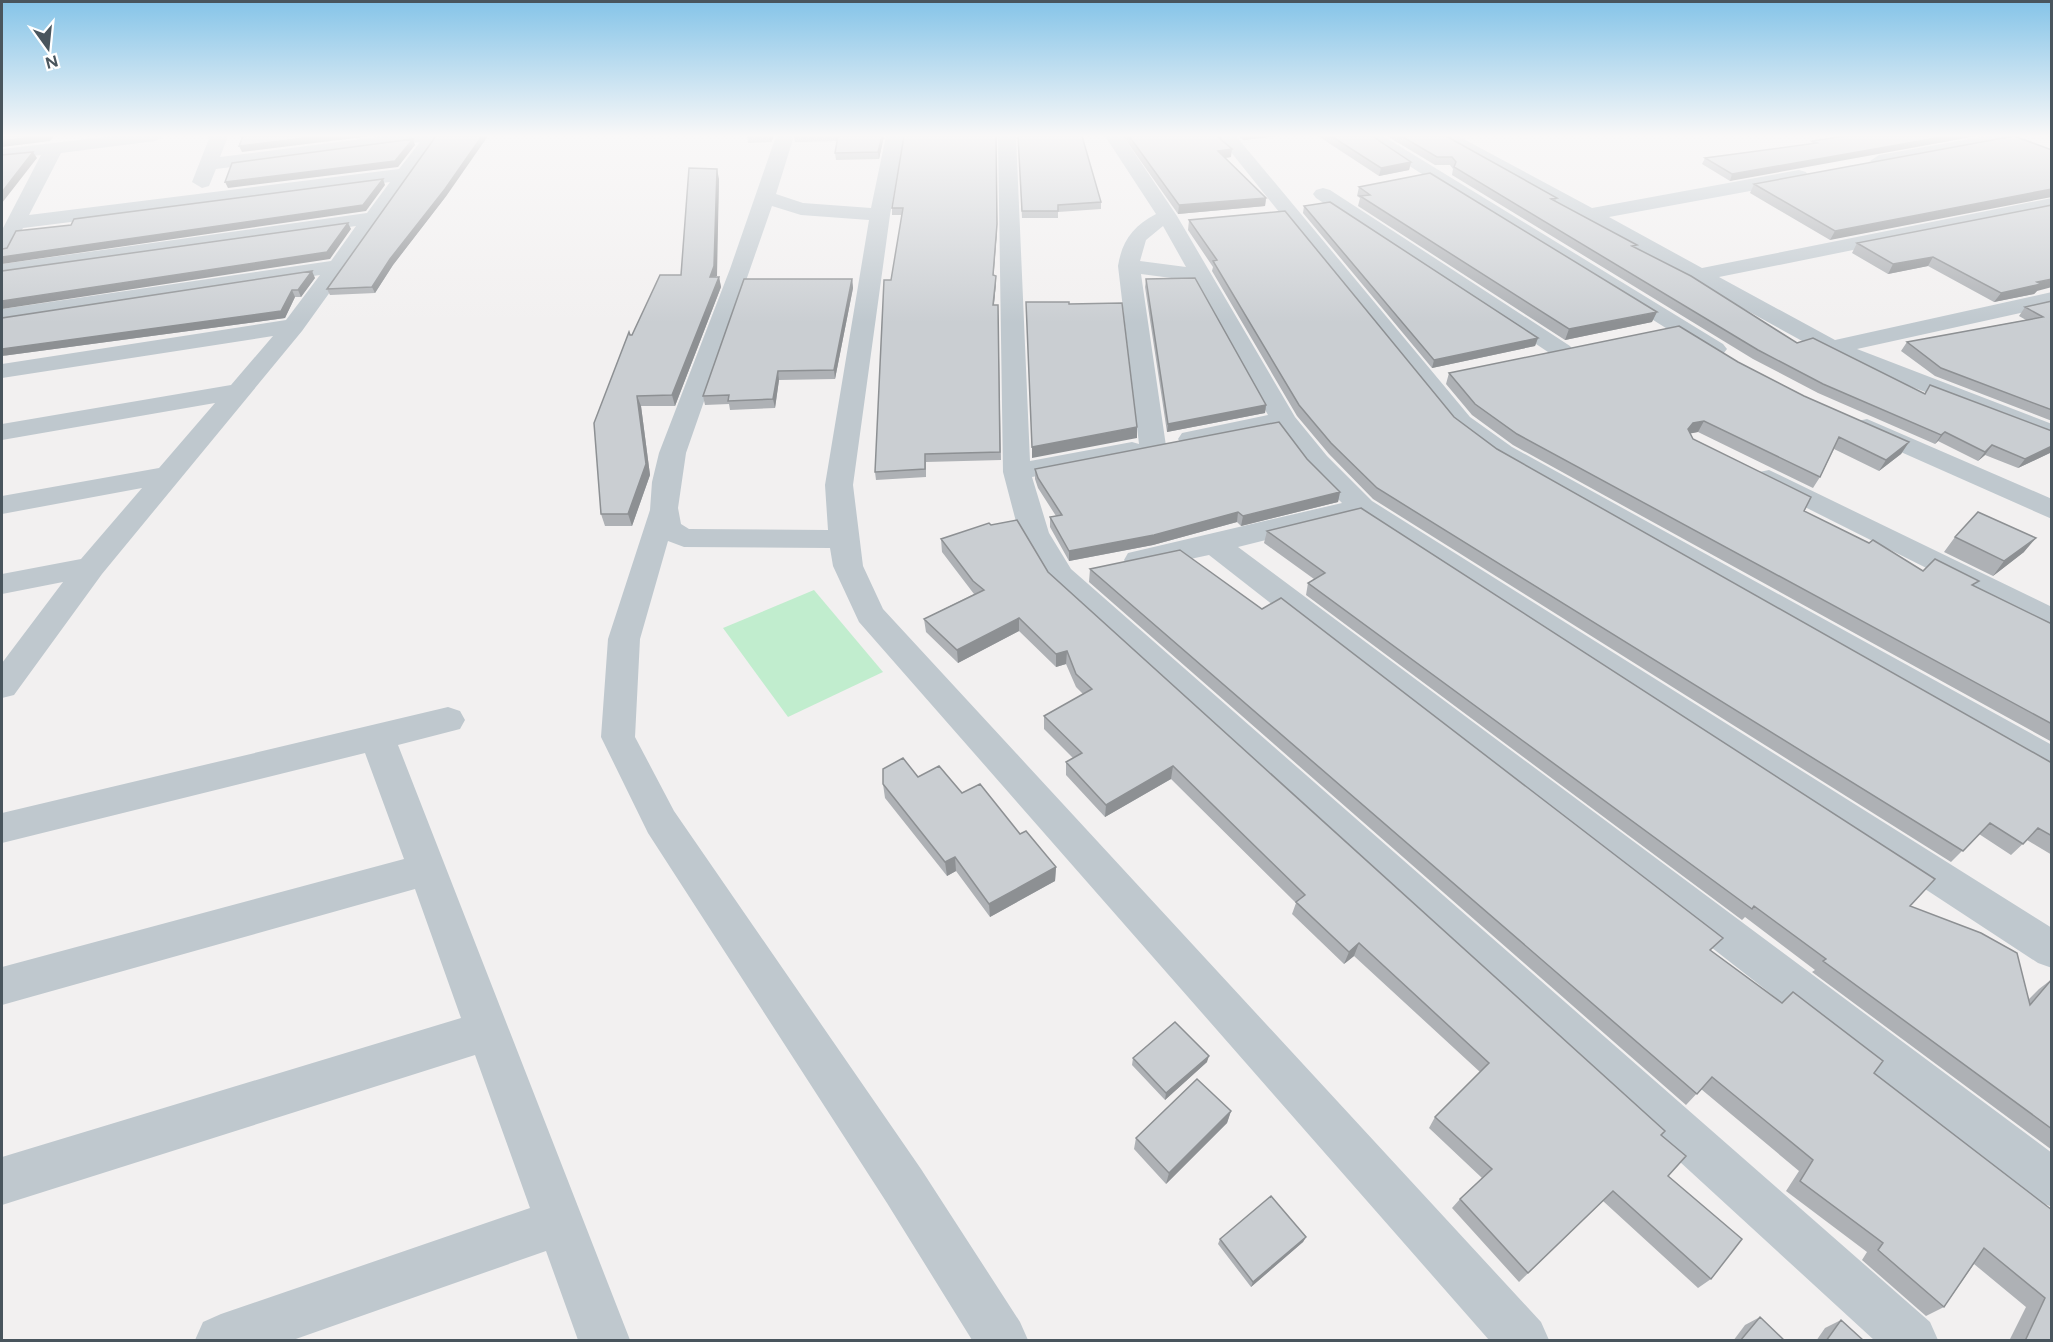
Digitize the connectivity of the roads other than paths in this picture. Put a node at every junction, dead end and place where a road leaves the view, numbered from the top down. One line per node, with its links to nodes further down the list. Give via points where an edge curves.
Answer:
1 (28, 199): 22 (street)
2 (206, 199): 15 (street)
3 (387, 199): 20 (street)
4 (765, 199): 50 (street, via 685,414 663,493)
5 (771, 199): 18 (street, via 801,209)
6 (883, 199): 18 (street)
7 (1009, 199): 45 (street)
8 (1161, 199): 21 (street)
9 (1271, 199): 17 (street)
10 (1310, 199): 17 (street)
11 (1330, 199): 35 (street, via 1573,349)
12 (1475, 199): 32 (street)
13 (1559, 199): 19 (street)
14 (1675, 199): 19 (street)
15 (195, 200): 22 (street)
16 (2052, 204): 27 (street)
17 (1279, 210): 60 (street, via 1436,377 1461,422 1503,453)
18 (880, 215): 51 (street, via 839,485)
19 (1588, 215): 27 (street)
20 (373, 218): 24 (street); 26 (street)
21 (1177, 220): 25 (street, via 1144,228 1131,247); 28 (street)
22 (15, 223): 23 (street)
23 (2, 249)
24 (338, 266): 30 (street); 31 (street)
25 (1129, 266): 28 (street); 43 (street)
26 (2, 270)
27 (1698, 275): 34 (street)
28 (1201, 276): 40 (street)
29 (2052, 299): 34 (street)
30 (2, 316)
31 (294, 326): 37 (street); 38 (street)
32 (1677, 326): 33 (street); 36 (street)
33 (1645, 333)
34 (1832, 348): 42 (street)
35 (1528, 358)
36 (1734, 360)
37 (2, 371)
38 (241, 391): 41 (street); 46 (street)
39 (1851, 419): 49 (street)
40 (1284, 420): 43 (street); 48 (street, via 1317,462)
41 (2, 432)
42 (2052, 433)
43 (1153, 446): 45 (street)
44 (1747, 467): 56 (street)
45 (1017, 471): 54 (street, via 1034,532)
46 (168, 475): 47 (street); 53 (street)
47 (2, 505)
48 (1362, 507): 52 (street); 63 (street)
49 (2052, 510)
50 (661, 515): 51 (street, via 667,529 684,538); 71 (street, via 624,639 618,737 661,822)
51 (843, 539): 72 (street, via 848,566 870,614)
52 (1214, 544): 54 (street); 67 (street)
53 (91, 567): 55 (street); 57 (street)
54 (1089, 570): 73 (street, via 1137,647)
55 (2, 584)
56 (2052, 620)
57 (2, 686)
58 (447, 720): 59 (street)
59 (377, 737): 61 (street); 62 (street)
60 (2052, 762)
61 (2, 828)
62 (427, 869): 64 (street); 65 (street)
63 (2052, 950)
64 (2, 986)
65 (487, 1031): 66 (street); 68 (street)
66 (2, 1181)
67 (2052, 1183)
68 (560, 1222): 69 (street); 70 (street)
69 (221, 1341)
70 (604, 1341)
71 (1002, 1341)
72 (1523, 1341)
73 (1912, 1341)

